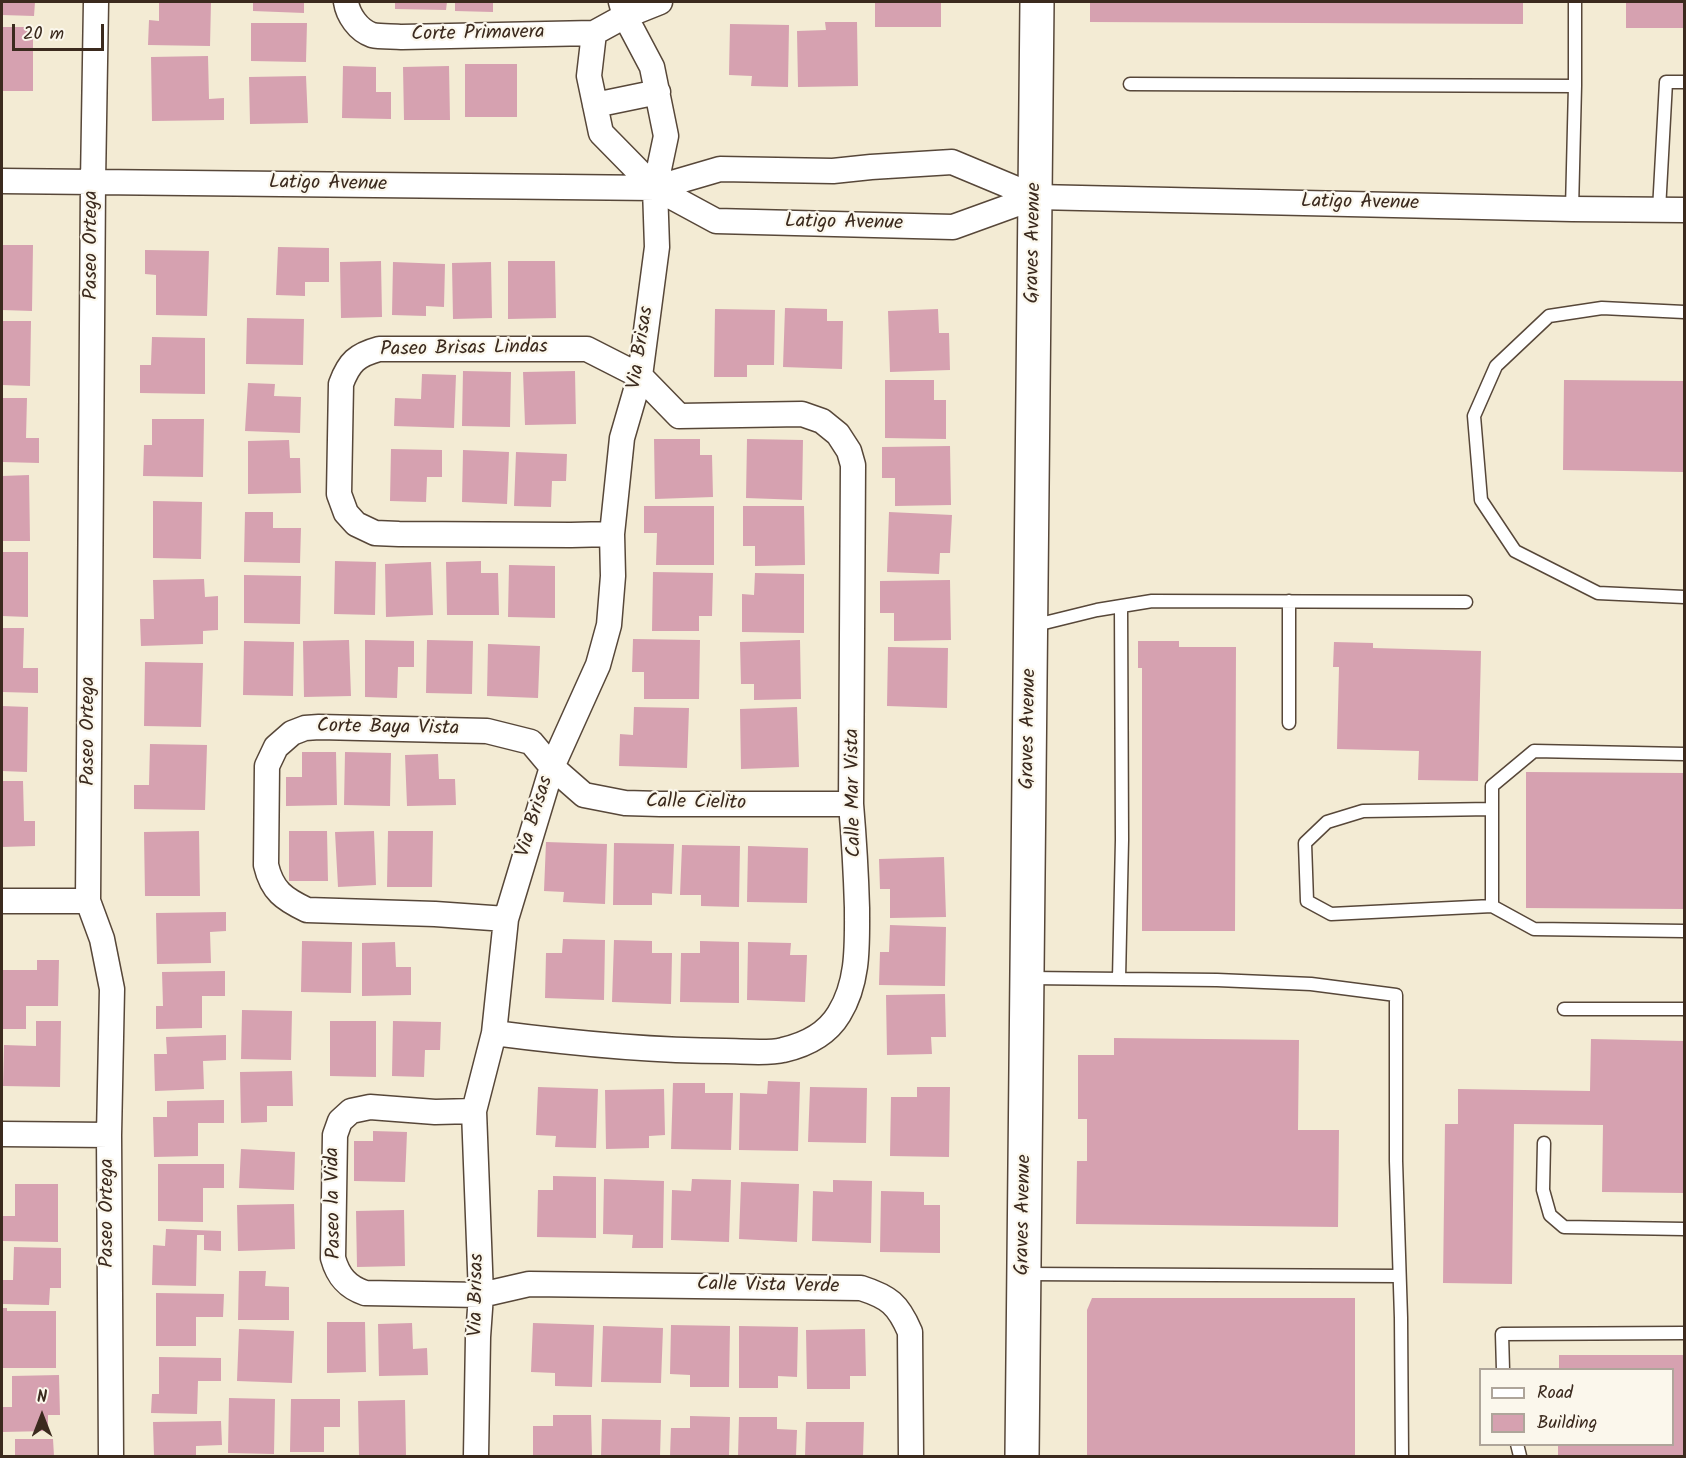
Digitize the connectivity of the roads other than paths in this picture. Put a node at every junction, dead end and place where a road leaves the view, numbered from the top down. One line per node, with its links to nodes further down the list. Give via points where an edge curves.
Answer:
1 (96, 2): 14 (street, Paseo Ortega)
2 (346, 2): 7 (street, Corte Primavera, via 360,28 373,35)
3 (660, 2): 6 (street, Corte Primavera)
4 (1037, 2): 16 (street, Graves Avenue)
5 (1575, 2): 10 (lane)
6 (623, 9): 7 (street, Corte Primavera); 11 (street, Via Brisas, via 652,67)
7 (594, 33): 12 (street, via 589,76)
8 (1684, 82): 18 (lane, via 1666,82)
9 (1130, 84): 10 (lane)
10 (1575, 86): 17 (lane)
11 (658, 92): 12 (street); 15 (street, Via Brisas, via 666,136)
12 (595, 105): 15 (street, via 601,133)
13 (2, 181): 14 (street, Latigo Avenue)
14 (93, 182): 15 (street, Latigo Avenue); 34 (street, Paseo Ortega)
15 (655, 188): 16 (street, Latigo Avenue, via 720,170 833,171 952,162); 16 (street, Latigo Avenue, via 716,221 953,227); 21 (street, Via Brisas, via 657,247)
16 (1036, 197): 17 (street, Latigo Avenue); 27 (street, Graves Avenue)
17 (1572, 209): 18 (street, Latigo Avenue)
18 (1659, 210): 19 (street, Latigo Avenue)
19 (1684, 210)
20 (1684, 312): 23 (lane, via 1602,308 1549,316 1496,366 1474,416 1481,500 1515,551 1598,593)
21 (640, 376): 22 (street, Via Brisas, via 622,438); 22 (street, Paseo Brisas Lindas, via 587,349 379,349 354,360 341,384 339,494 346,513 356,524 375,533 399,534); 31 (street, Calle Mar Vista, via 680,416 802,414 830,427 849,452 853,465)
22 (612, 534): 30 (street, Via Brisas, via 609,625 598,665)
23 (1684, 597)
24 (1289, 601): 25 (lane); 26 (lane, via 1152,601); 28 (lane)
25 (1466, 602)
26 (1121, 606): 27 (lane); 39 (lane)
27 (1031, 626): 38 (street, Graves Avenue)
28 (1289, 723)
29 (1684, 754): 32 (lane, via 1534,751 1492,786)
30 (552, 766): 31 (street, Calle Cielito, via 584,795 625,803); 36 (street, Via Brisas); 36 (street, Corte Baya Vista, via 531,742 487,731 318,727 291,733 276,747 267,766 266,865 278,892 288,901 307,910)
31 (851, 804): 42 (street, Calle Mar Vista, via 857,958 839,1015 825,1031 781,1051 625,1048)
32 (1492, 809): 35 (lane); 35 (lane, via 1363,811 1327,822 1305,843 1307,901 1331,914)
33 (2, 901): 34 (street)
34 (88, 901): 45 (street, Paseo Ortega, via 102,939 112,989)
35 (1492, 906): 37 (lane, via 1534,929)
36 (506, 919): 42 (street, Via Brisas)
37 (1684, 931)
38 (1027, 978): 39 (lane); 48 (street, Graves Avenue)
39 (1119, 979): 49 (lane, via 1311,984 1396,995)
40 (1684, 1009): 41 (lane)
41 (1564, 1010)
42 (494, 1033): 43 (street, Via Brisas)
43 (474, 1111): 50 (street, Via Brisas); 50 (street, Paseo la Vida, via 370,1107 351,1111 340,1121 334,1135 333,1258 345,1282 365,1293)
44 (2, 1134): 45 (street)
45 (109, 1136): 53 (street, Paseo Ortega)
46 (1544, 1143): 47 (lane, via 1543,1190 1550,1215 1564,1227)
47 (1684, 1229)
48 (1024, 1274): 49 (lane); 56 (street, Graves Avenue)
49 (1399, 1276): 57 (lane)
50 (482, 1294): 54 (street, Via Brisas); 55 (street, Calle Vista Verde, via 541,1284 861,1288 881,1294 897,1308 910,1332)
51 (1684, 1333): 52 (lane, via 1502,1334)
52 (1503, 1368)
53 (111, 1456)
54 (476, 1456)
55 (911, 1456)
56 (1022, 1456)
57 (1402, 1456)

